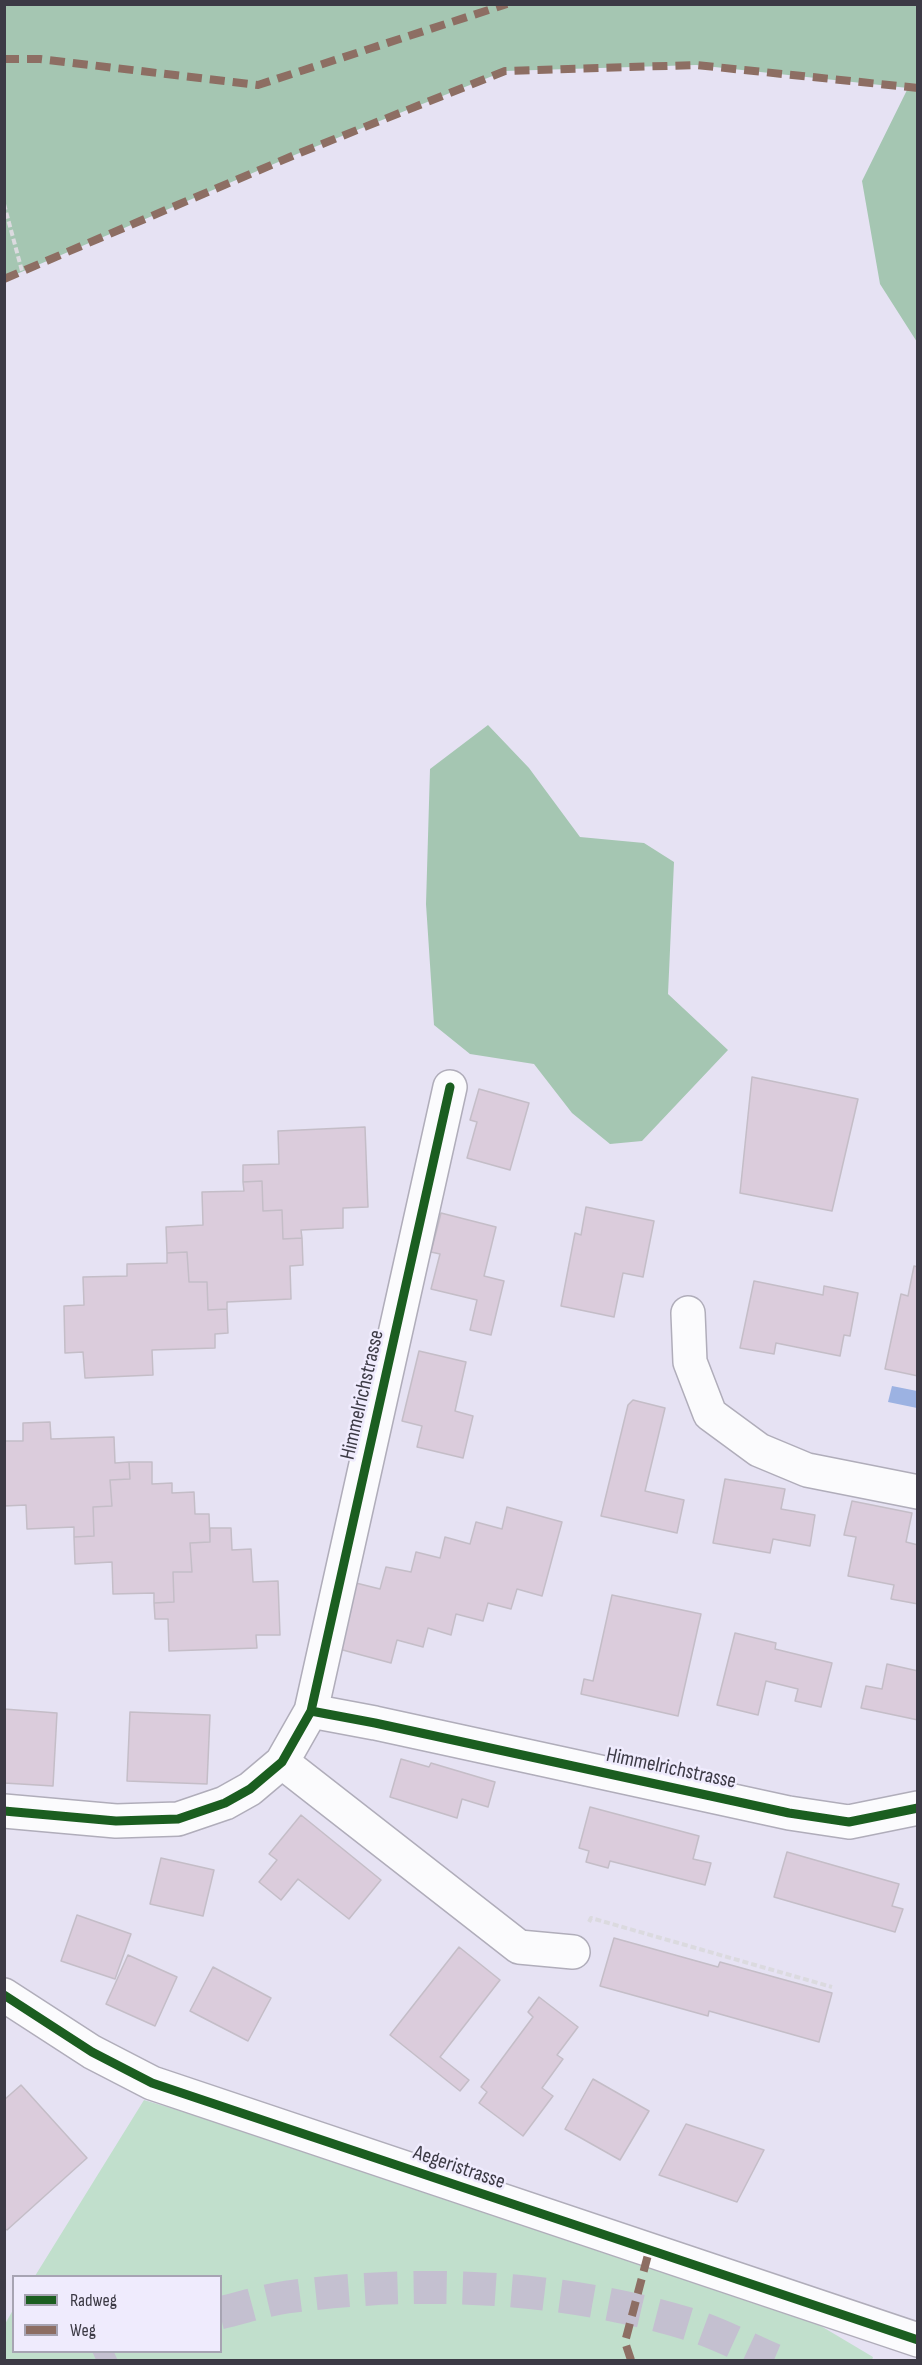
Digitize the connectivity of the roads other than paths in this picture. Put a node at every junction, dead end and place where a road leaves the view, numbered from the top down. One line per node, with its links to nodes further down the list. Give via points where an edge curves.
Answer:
1 (450, 1087): 4 (street, Himmelrichstrasse)
2 (688, 1313): 3 (street, via 690,1362 710,1414 759,1450 807,1470)
3 (918, 1492)
4 (311, 1711): 5 (street, Himmelrichstrasse); 6 (street, Himmelrichstrasse, via 789,1814 849,1822)
5 (282, 1762): 7 (street, Himmelrichstrasse, via 250,1789 225,1803 178,1819 116,1821); 8 (street, via 519,1947)
6 (918, 1808)
7 (4, 1811)
8 (573, 1952)
9 (4, 1995): 10 (street, Aegeristrasse, via 92,2052 152,2084)
10 (918, 2340)

